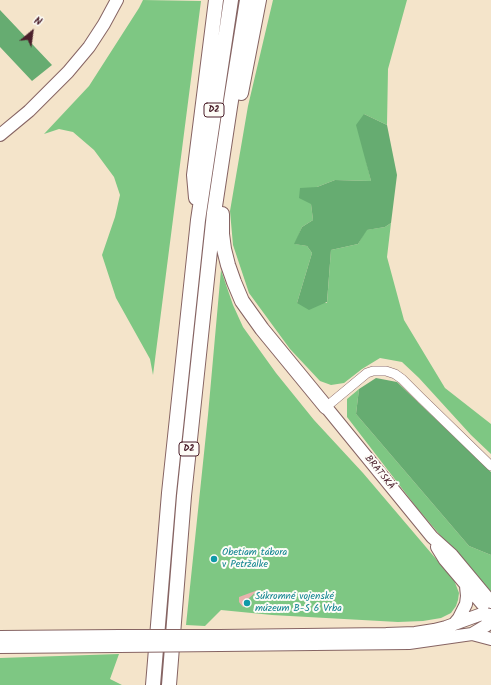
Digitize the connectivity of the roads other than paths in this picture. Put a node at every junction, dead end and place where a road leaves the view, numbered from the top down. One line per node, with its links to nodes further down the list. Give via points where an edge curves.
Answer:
1 (116, 0): 8 (main road, via 89,47 68,72 29,111)
2 (210, 0): 7 (highway)
3 (216, 0): 7 (highway)
4 (232, 0): 9 (highway, D2)
5 (247, 0): 25 (highway, D2, via 214,213 184,496)
6 (259, 0): 10 (highway, via 238,110 222,215 224,250 242,301)
7 (214, 14): 9 (highway, via 194,175)
8 (0, 134)
9 (198, 220): 24 (highway, D2, via 169,493)
10 (326, 407): 11 (street, via 367,373 373,370 386,371 402,379); 12 (main road, BRATSKÁ)
11 (491, 466)
12 (432, 537): 13 (main road, BRATSKÁ, via 445,560); 14 (main road, BRATSKÁ, via 452,555)
13 (466, 586): 15 (main road, BRATSKÁ); 17 (main road, via 466,604)
14 (490, 603)
15 (491, 615): 17 (main road, via 479,615)
16 (491, 619): 18 (main road, via 487,625)
17 (454, 624): 21 (main road, via 415,633)
18 (472, 634): 20 (main road); 21 (main road, via 409,643)
19 (0, 637): 22 (main road)
20 (491, 639)
21 (220, 640): 22 (main road, bridge)
22 (120, 641): 23 (main road)
23 (0, 647)
24 (154, 685)
25 (169, 685)

